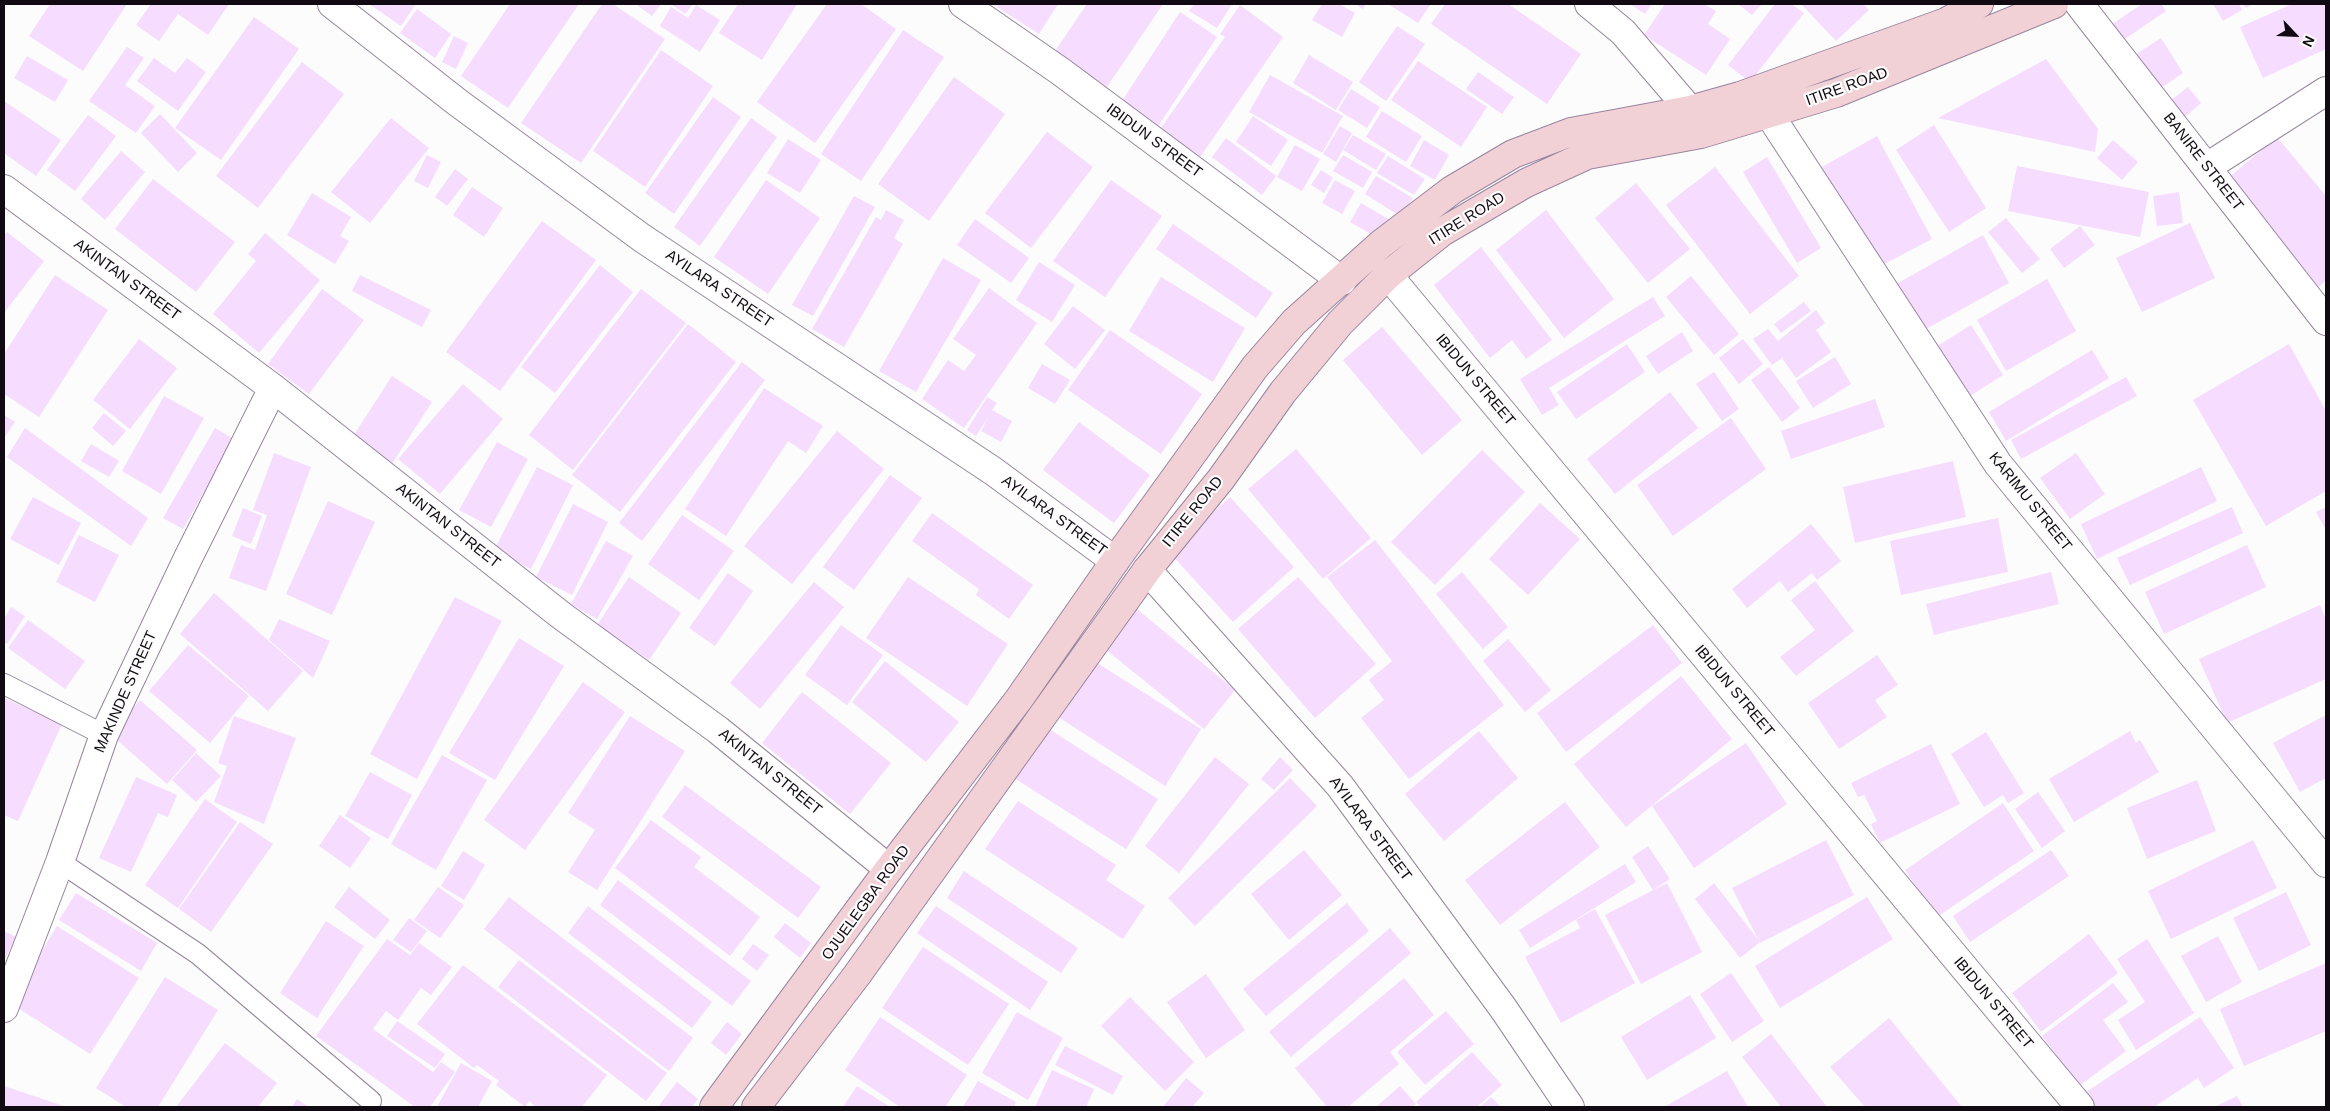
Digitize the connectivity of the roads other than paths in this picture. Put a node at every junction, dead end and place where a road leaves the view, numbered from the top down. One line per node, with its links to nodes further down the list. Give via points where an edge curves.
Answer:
1 (332, 4): 16 (street, AYILARA STREET, via 457,102 642,238 993,471)
2 (963, 4): 13 (street, IBIDUN STREET, via 1100,101)
3 (1589, 4): 8 (street, via 1623,32)
4 (1979, 4): 8 (main road, ITIRE ROAD, via 1946,22 1740,96)
5 (2054, 4): 9 (main road, ITIRE ROAD, via 1836,93)
6 (2078, 4): 10 (street, BANIRE STREET)
7 (2326, 91): 10 (street)
8 (1690, 110): 13 (main road, ITIRE ROAD, via 1571,132 1513,154 1452,190 1382,244)
9 (1769, 114): 12 (main road, ITIRE ROAD, via 1701,134 1587,156 1526,183 1442,232); 22 (street, KARIMU STREET, via 1998,464)
10 (2207, 167): 14 (street, BANIRE STREET)
11 (4, 189): 15 (street, AKINTAN STREET)
12 (1388, 275): 17 (main road, ITIRE ROAD, via 1329,336 1283,392 1220,479); 29 (street, IBIDUN STREET)
13 (1342, 281): 16 (main road, ITIRE ROAD, via 1294,322 1255,367)
14 (2326, 321)
15 (274, 388): 20 (street, MAKINDE STREET); 23 (street, AKINTAN STREET, via 562,616 718,730)
16 (1115, 561): 19 (main road, ITIRE ROAD)
17 (1147, 570): 27 (main road, ITIRE ROAD, via 863,967); 28 (street, AYILARA STREET, via 1340,786 1503,1008)
18 (4, 684): 20 (lane)
19 (1019, 699): 23 (main road, OJUELEGBA ROAD)
20 (104, 735): 21 (street, MAKINDE STREET)
21 (60, 862): 24 (street, MAKINDE STREET); 25 (lane, via 198,954)
22 (2326, 863)
23 (889, 869): 26 (main road, OJUELEGBA ROAD)
24 (4, 1008)
25 (371, 1101)
26 (714, 1107)
27 (756, 1107)
28 (1570, 1107)
29 (2080, 1107)

